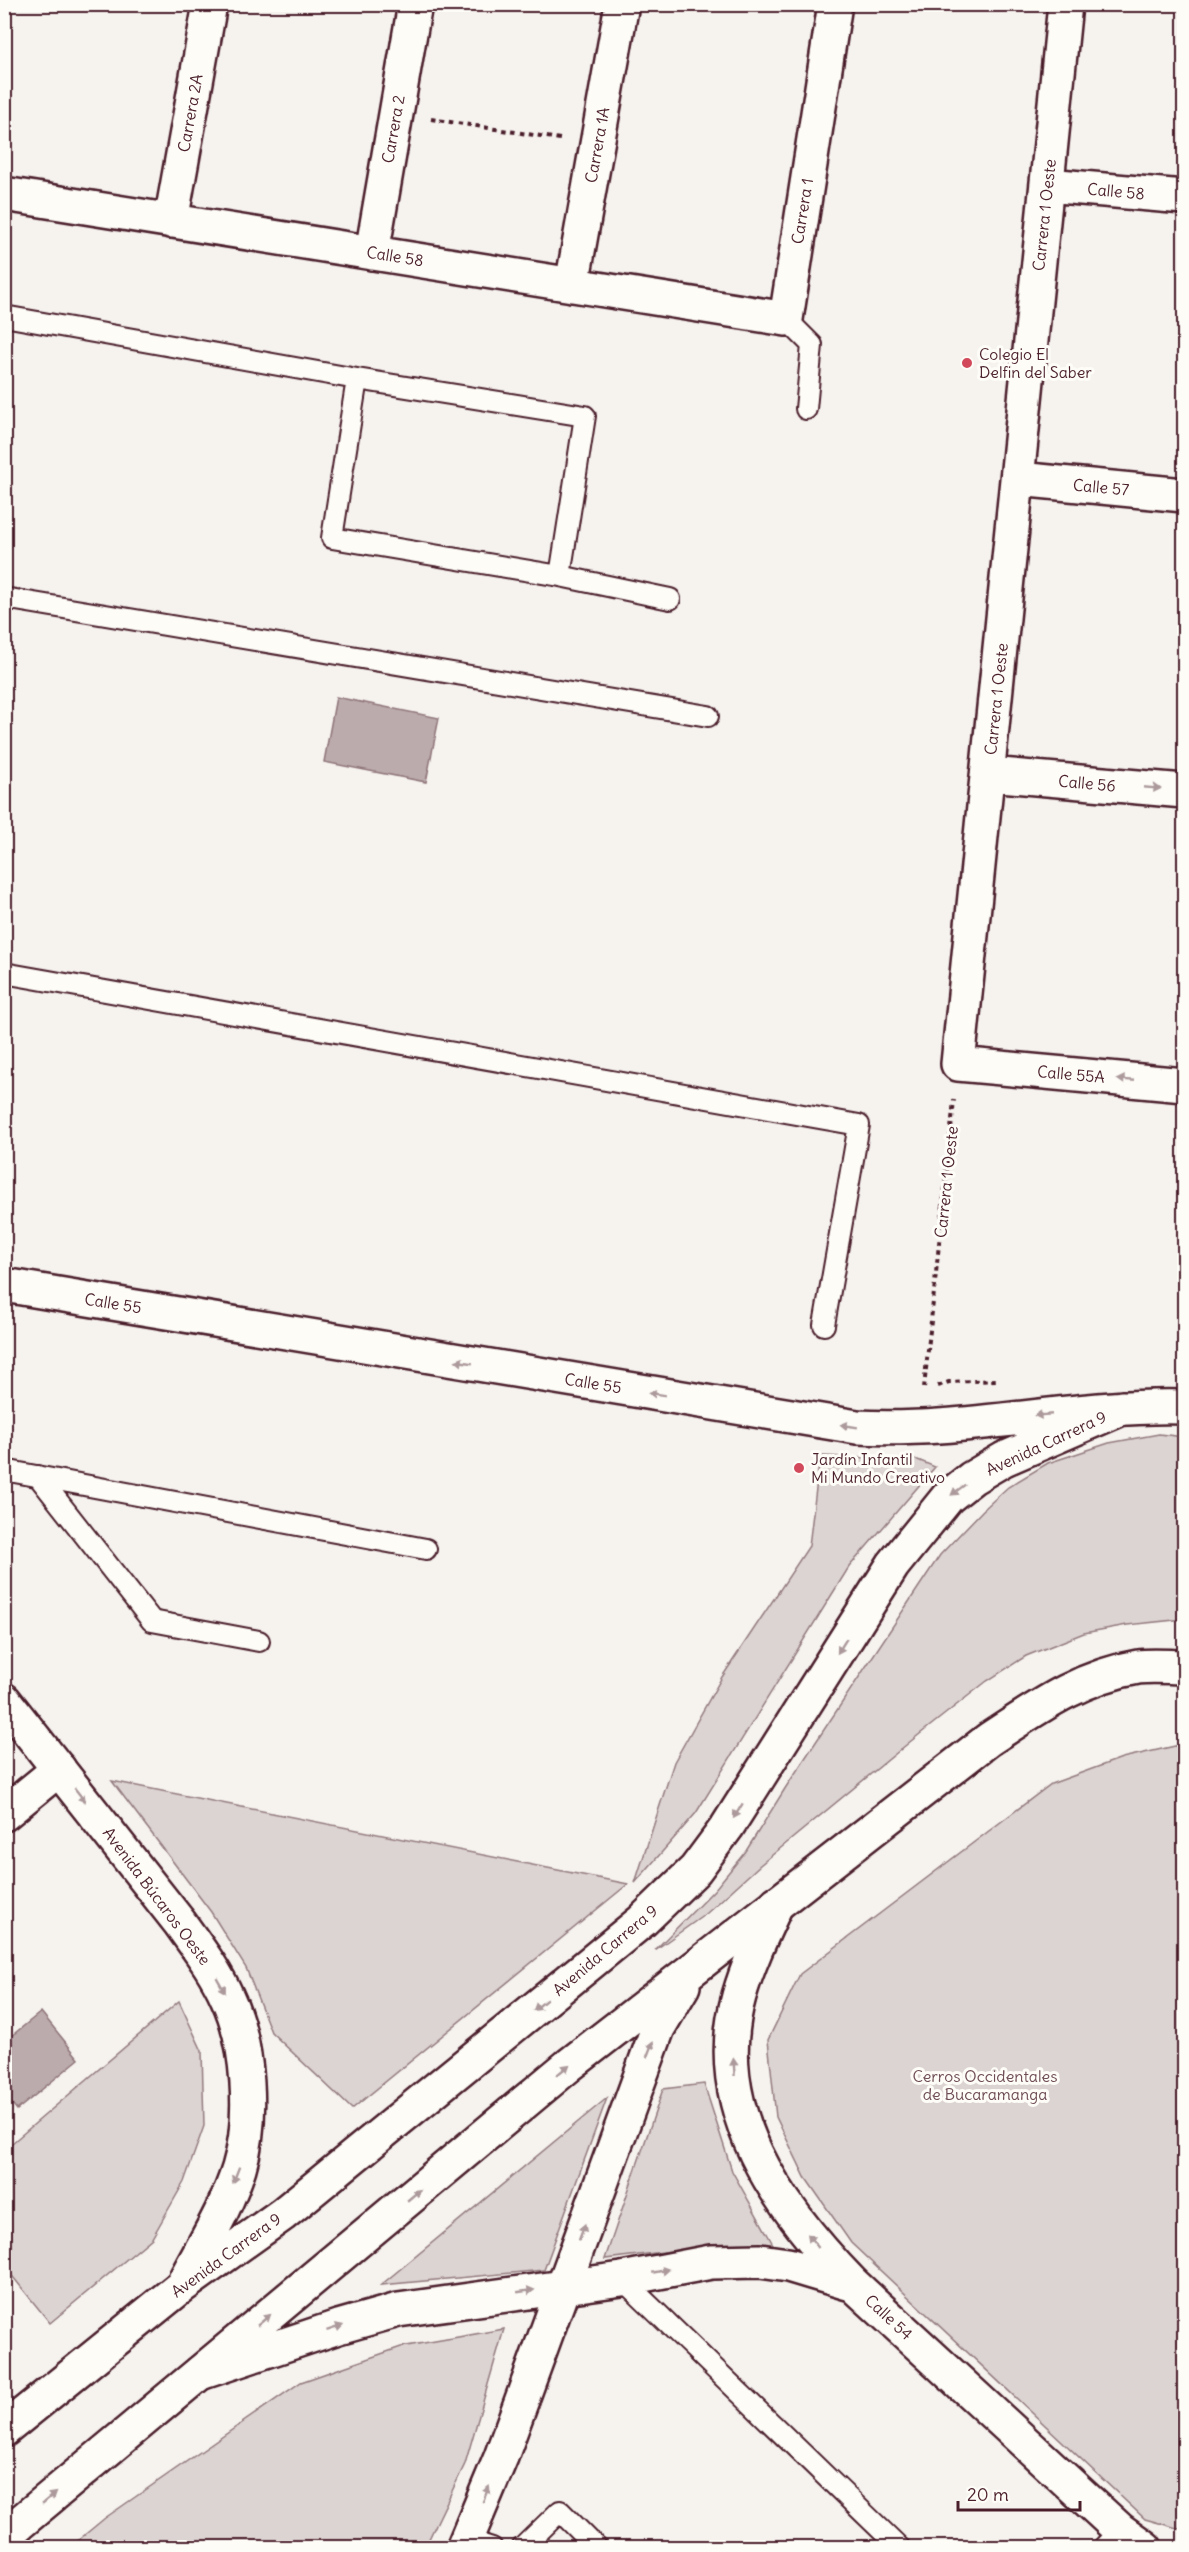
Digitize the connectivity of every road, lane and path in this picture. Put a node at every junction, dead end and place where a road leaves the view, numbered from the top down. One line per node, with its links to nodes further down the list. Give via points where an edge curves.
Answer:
1 (210, 4): 11 (main road, Carrera 2A)
2 (415, 4): 6 (main road, Carrera 2)
3 (622, 4): 7 (main road, Carrera 1A)
4 (835, 4): 15 (main road, Carrera 1)
5 (1065, 4): 8 (main road, Carrera 1 Oeste)
6 (396, 114): 7 (path); 12 (main road, Carrera 2)
7 (597, 145): 13 (main road, Carrera 1A)
8 (1047, 185): 10 (main road, Calle 58); 18 (main road, Carrera 1 Oeste)
9 (4, 194): 11 (main road, Calle 58)
10 (1185, 197)
11 (171, 221): 12 (main road, Calle 58)
12 (372, 253): 13 (main road, Calle 58)
13 (572, 285): 15 (main road, Calle 58)
14 (4, 316): 16 (lane)
15 (786, 319): 17 (lane, via 812,345)
16 (357, 379): 20 (lane, via 332,538); 20 (lane, via 585,416)
17 (806, 409)
18 (1018, 479): 19 (main road, Calle 57); 24 (main road, Carrera 1 Oeste)
19 (1185, 495)
20 (560, 576): 22 (lane)
21 (4, 598): 23 (lane)
22 (670, 599)
23 (708, 716)
24 (989, 774): 25 (main road, Calle 56, one-way to 25); 27 (main road, Carrera 1 Oeste)
25 (1185, 791)
26 (4, 973): 30 (lane, via 859,1125)
27 (958, 1064): 28 (main road, Calle 55A, one-way to 27); 31 (path, Carrera 1 Oeste)
28 (1185, 1085)
29 (4, 1285): 33 (main road, Calle 55, one-way to 29, via 927,1426 857,1427)
30 (824, 1325)
31 (924, 1393)
32 (1185, 1407): 33 (main road, Calle 55)
33 (1122, 1408): 46 (main road, Avenida Carrera 9, one-way to 46, via 1004,1459 948,1497 893,1565 728,1827 695,1870 599,1957 283,2214)
34 (4, 1470): 35 (lane)
35 (38, 1476): 36 (lane); 37 (lane, via 152,1621)
36 (426, 1549)
37 (259, 1641)
38 (1185, 1667): 42 (main road, via 1140,1667 1101,1675 1061,1692 988,1740)
39 (4, 1700): 40 (main road, Avenida Búcaros Oeste)
40 (59, 1769): 41 (main road); 46 (main road, Avenida Búcaros Oeste, one-way to 46, via 207,1960 228,1998 240,2036 246,2071 247,2123 240,2167)
41 (4, 1814)
42 (777, 1903): 43 (main road); 45 (main road, one-way to 42, via 819,2249 764,2172 746,2132 735,2090 731,2041 739,1997)
43 (695, 1968): 47 (main road, one-way to 43, via 658,2028); 48 (main road, one-way to 43, via 568,2066)
44 (622, 2279): 45 (main road, Calle 54, one-way to 45, via 739,2260 788,2265); 47 (main road, Calle 54); 55 (lane)
45 (853, 2284): 51 (main road, Calle 54)
46 (182, 2286): 49 (main road, Avenida Carrera 9)
47 (562, 2287): 48 (main road, Calle 54, one-way to 47, via 398,2310); 52 (main road, one-way to 47)
48 (200, 2373): 50 (main road, one-way to 48)
49 (4, 2430)
50 (4, 2536)
51 (1123, 2542)
52 (474, 2545)
53 (522, 2547): 54 (lane, via 560,2511)
54 (597, 2547)
55 (900, 2547)

